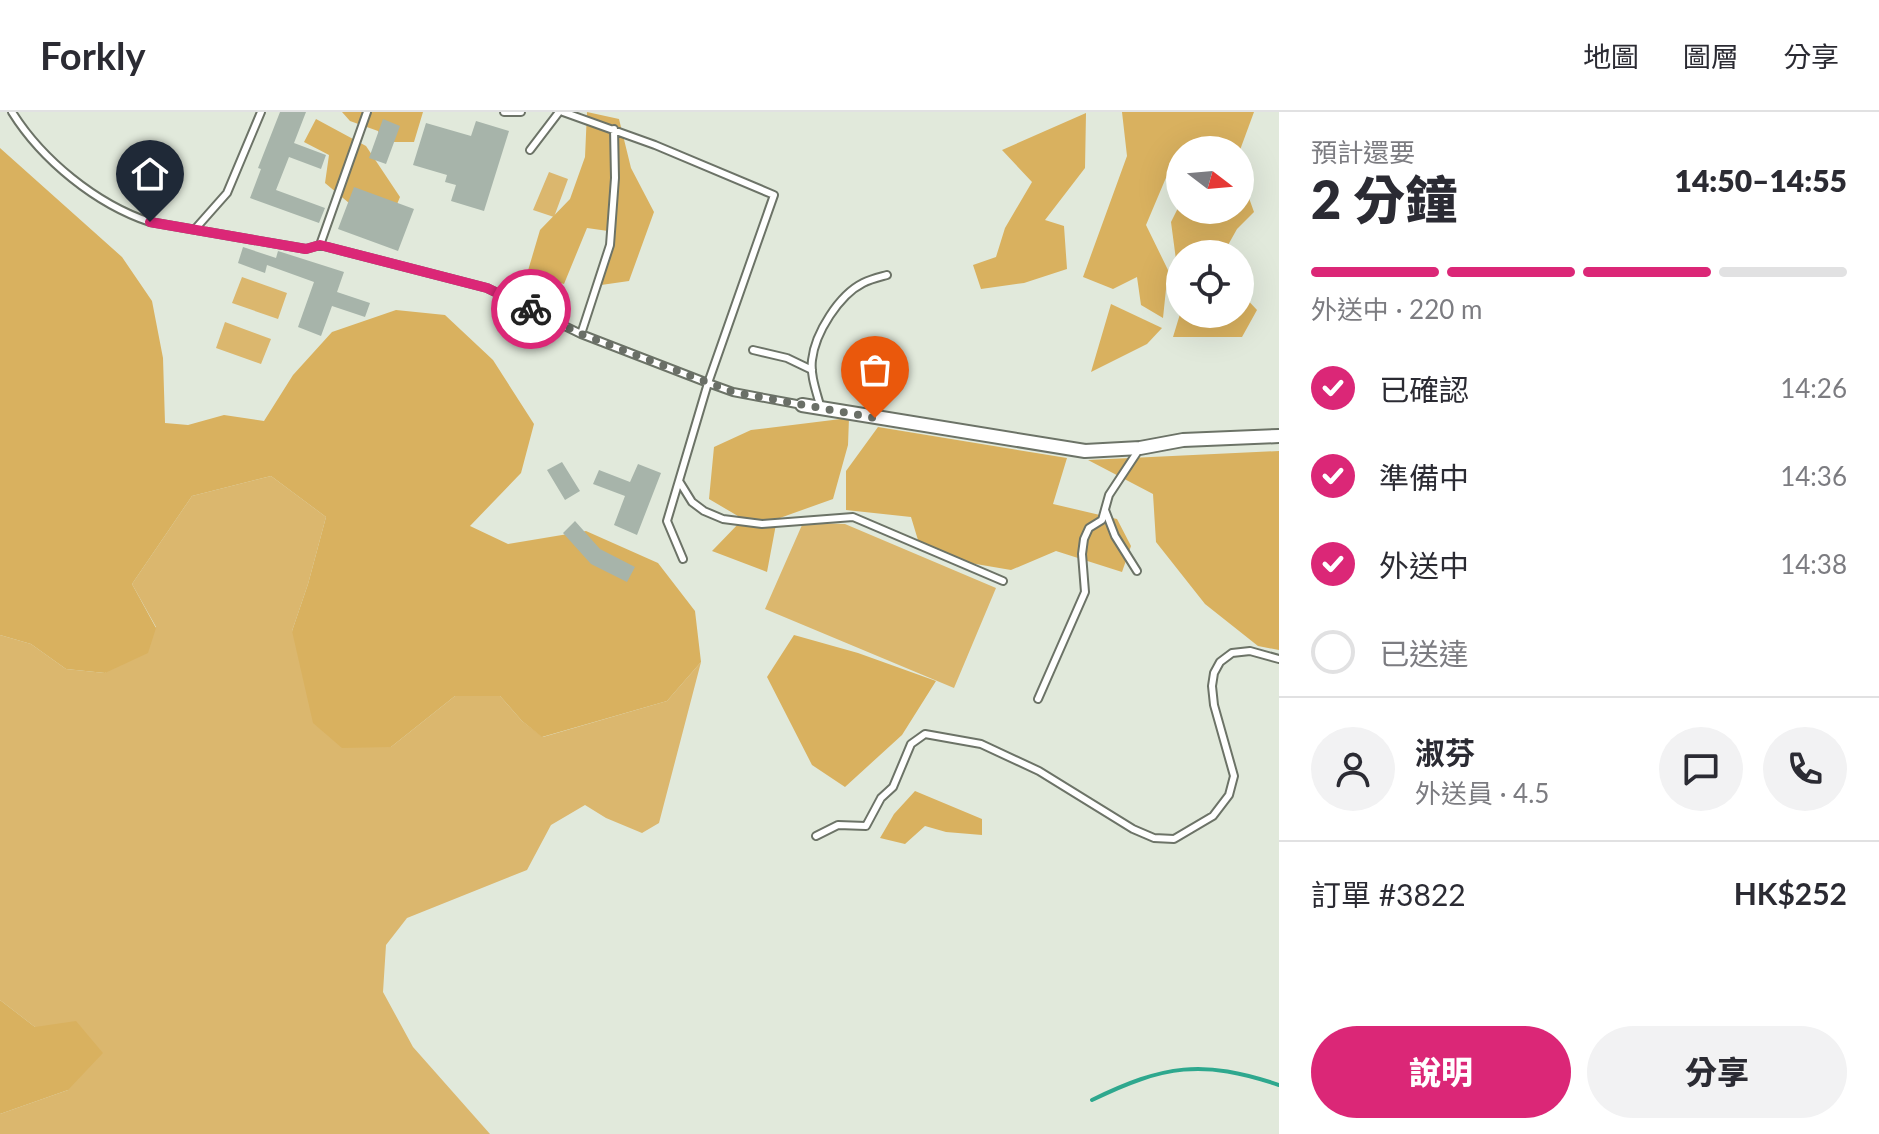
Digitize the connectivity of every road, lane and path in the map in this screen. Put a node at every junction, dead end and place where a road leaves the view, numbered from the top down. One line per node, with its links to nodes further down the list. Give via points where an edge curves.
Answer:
1 (12, 112): 9 (lane, via 28,136 102,200 150,222)
2 (261, 112): 9 (lane, via 227,193)
3 (367, 112): 10 (lane)
4 (504, 112): 5 (lane)
5 (521, 112)
6 (561, 112): 7 (lane); 8 (lane)
7 (614, 129): 12 (lane, via 610,245); 15 (lane, via 774,195)
8 (530, 150)
9 (196, 228): 10 (lane, via 306,249)
10 (320, 245): 12 (lane, via 487,288)
11 (887, 275): 14 (lane, via 861,284 839,305 822,330)
12 (581, 334): 15 (lane)
13 (753, 350): 14 (lane)
14 (812, 370): 17 (lane)
15 (708, 383): 16 (lane); 20 (lane)
16 (802, 405): 17 (street)
17 (821, 409): 19 (street, via 1085,451)
18 (1279, 436): 19 (street, via 1183,440)
19 (1140, 448): 21 (lane)
20 (679, 481): 22 (lane, via 667,521); 24 (lane, via 692,502 723,519 762,524 853,517)
21 (1105, 510): 23 (lane); 26 (lane, via 1084,539 1085,592)
22 (683, 559)
23 (1137, 571)
24 (1003, 581)
25 (1279, 659): 27 (lane, via 1250,651 1232,653 1220,662 1212,686 1214,705 1234,776 1229,795 1213,816 1174,839 1133,829 1039,771 981,744 925,734 911,744 893,787 866,826 838,825)
26 (1038, 699)
27 (816, 836)

